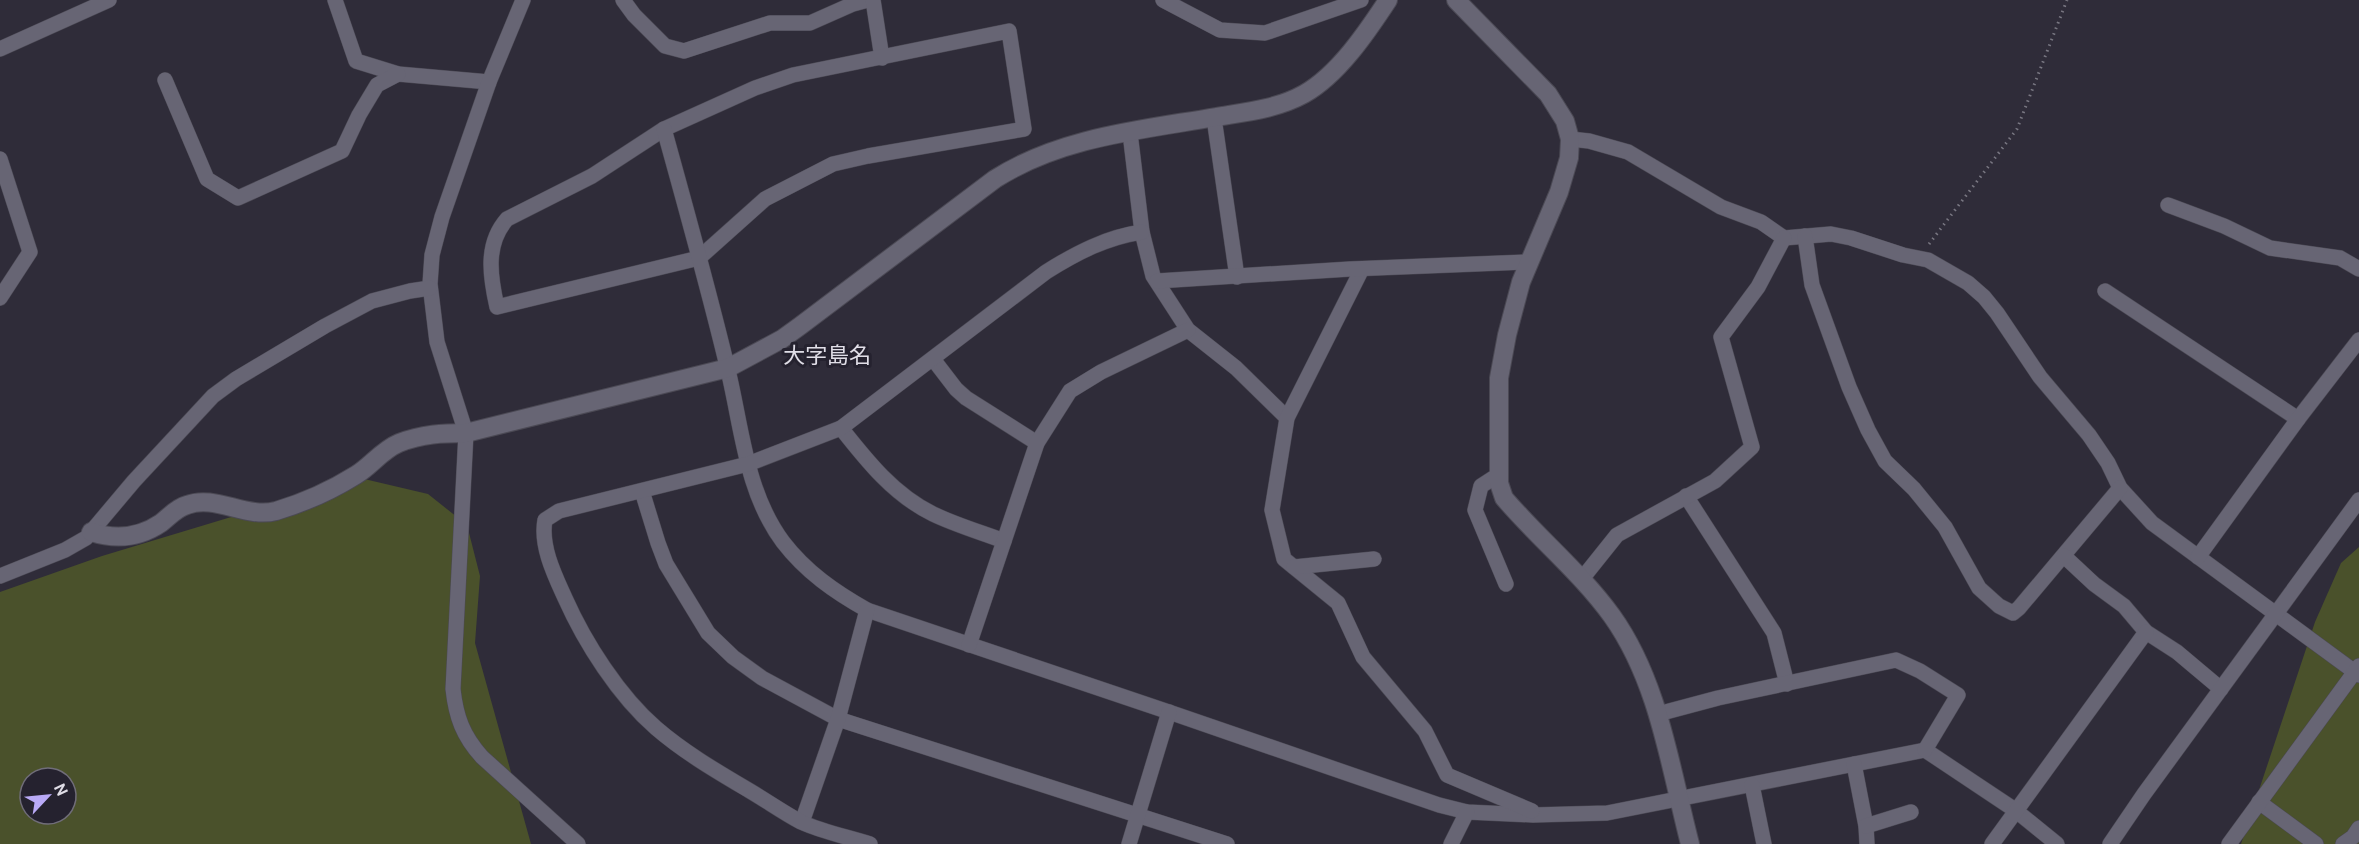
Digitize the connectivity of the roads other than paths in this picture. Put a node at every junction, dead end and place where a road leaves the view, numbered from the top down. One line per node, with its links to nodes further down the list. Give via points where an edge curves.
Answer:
1 (109, 0): 10 (street)
2 (335, 0): 12 (street, via 356,60)
3 (523, 0): 14 (street)
4 (623, 0): 5 (street, via 665,46 684,51 770,23 810,23)
5 (871, 0): 11 (street)
6 (1163, 0): 7 (street, via 1220,30 1265,33)
7 (1361, 0)
8 (1388, 0): 15 (street, via 1332,73 1305,94 1276,106)
9 (1456, 0): 18 (street, via 1548,94 1565,121)
10 (0, 49)
11 (882, 58): 16 (street, via 793,75); 24 (street, via 1009,32 1024,129 833,164 765,199)
12 (398, 74): 13 (street, via 376,85 342,151 238,198 207,179); 14 (street)
13 (165, 80)
14 (489, 81): 30 (street, via 442,217 432,255)
15 (1214, 118): 17 (street); 28 (street)
16 (664, 129): 24 (street); 24 (street, via 592,176 507,219 498,229 490,264 497,307)
17 (1130, 133): 21 (street); 36 (street, via 1069,145 1017,165 782,339)
18 (1570, 139): 23 (street, via 1628,152 1721,207 1761,222); 25 (street, via 1559,192)
19 (0, 159): 32 (street, via 30,252)
20 (2168, 205): 27 (street, via 2270,248 2340,258)
21 (1142, 232): 29 (street); 35 (street, via 1116,236 1066,259)
22 (1805, 236): 23 (street); 44 (street, via 1831,234 1928,260 1968,283 1984,297 2040,377 2089,435); 50 (street, via 1812,285 1868,430 1885,461 1945,527 1979,588 2013,614)
23 (1784, 238): 46 (street, via 1758,287 1721,337 1752,447 1715,481)
24 (699, 258): 36 (street)
25 (1529, 262): 26 (street); 43 (street, via 1507,335 1499,378)
26 (1362, 269): 28 (street); 37 (street)
27 (2359, 270)
28 (1238, 277): 29 (street)
29 (1156, 281): 33 (street)
30 (430, 288): 40 (street, via 437,342); 48 (street, via 372,301 236,379 213,396)
31 (2104, 291): 38 (street)
32 (0, 298)
33 (1188, 330): 37 (street, via 1236,368); 41 (street, via 1070,391)
34 (2359, 340): 38 (street)
35 (933, 359): 39 (street); 41 (street, via 966,398)
36 (728, 369): 40 (street); 42 (street)
37 (1287, 418): 53 (street, via 1272,510 1284,559)
38 (2298, 419): 51 (street)
39 (841, 428): 42 (street); 49 (street, via 882,477 919,506)
40 (466, 433): 48 (street, via 435,433 400,443 384,451 355,476 274,512 193,503 137,535 113,537); 80 (street, via 453,689 459,723 482,757)
41 (1037, 443): 49 (street)
42 (747, 464): 45 (street); 57 (street, via 767,516 783,542 825,585)
43 (1498, 476): 55 (street, via 1504,498); 56 (street, via 1481,486 1475,510)
44 (2120, 489): 50 (street); 51 (street, via 2152,523)
45 (642, 490): 66 (street, via 666,564 708,633 762,678); 77 (street, via 559,511 545,520 546,545 572,614 628,698 655,727 710,768)
46 (1686, 496): 55 (street, via 1617,535); 62 (street, via 1774,633)
47 (2359, 500): 58 (street)
48 (91, 532): 54 (street, via 65,550)
49 (1004, 541): 60 (street)
50 (2064, 555): 59 (street, via 2094,585 2124,606)
51 (2198, 557): 58 (street)
52 (1374, 560): 53 (street)
53 (1294, 567): 76 (street, via 1338,603 1363,657 1425,731 1447,775)
54 (0, 576)
55 (1581, 580): 65 (street, via 1628,640)
56 (1506, 584)
57 (867, 610): 60 (street); 66 (street)
58 (2276, 614): 61 (street); 63 (street)
59 (2146, 632): 63 (street); 72 (street)
60 (969, 645): 64 (street)
61 (2358, 671): 71 (street)
62 (1787, 684): 65 (street); 67 (street, via 1896,660 1920,671 1958,695)
63 (2221, 689): 90 (street)
64 (1169, 712): 73 (street); 75 (street)
65 (1658, 714): 70 (street)
66 (838, 719): 75 (street); 77 (street)
67 (1925, 750): 68 (street); 72 (street)
68 (1854, 764): 69 (street); 78 (street)
69 (1752, 785): 70 (street); 86 (street)
70 (1679, 799): 76 (street, via 1607,813); 85 (street)
71 (2259, 802): 91 (street); 92 (street)
72 (2016, 811): 88 (street); 89 (street)
73 (1467, 812): 76 (street); 84 (street)
74 (1911, 812): 78 (street)
75 (1138, 814): 82 (street); 83 (street)
76 (1542, 815)
77 (802, 822): 81 (street)
78 (1866, 826): 87 (street)
79 (2359, 828): 93 (street)
80 (578, 844)
81 (870, 844)
82 (1129, 844)
83 (1227, 844)
84 (1451, 844)
85 (1690, 844)
86 (1764, 844)
87 (1867, 844)
88 (1992, 844)
89 (2057, 844)
90 (2110, 844)
91 (2229, 844)
92 (2316, 844)
93 (2343, 844)

